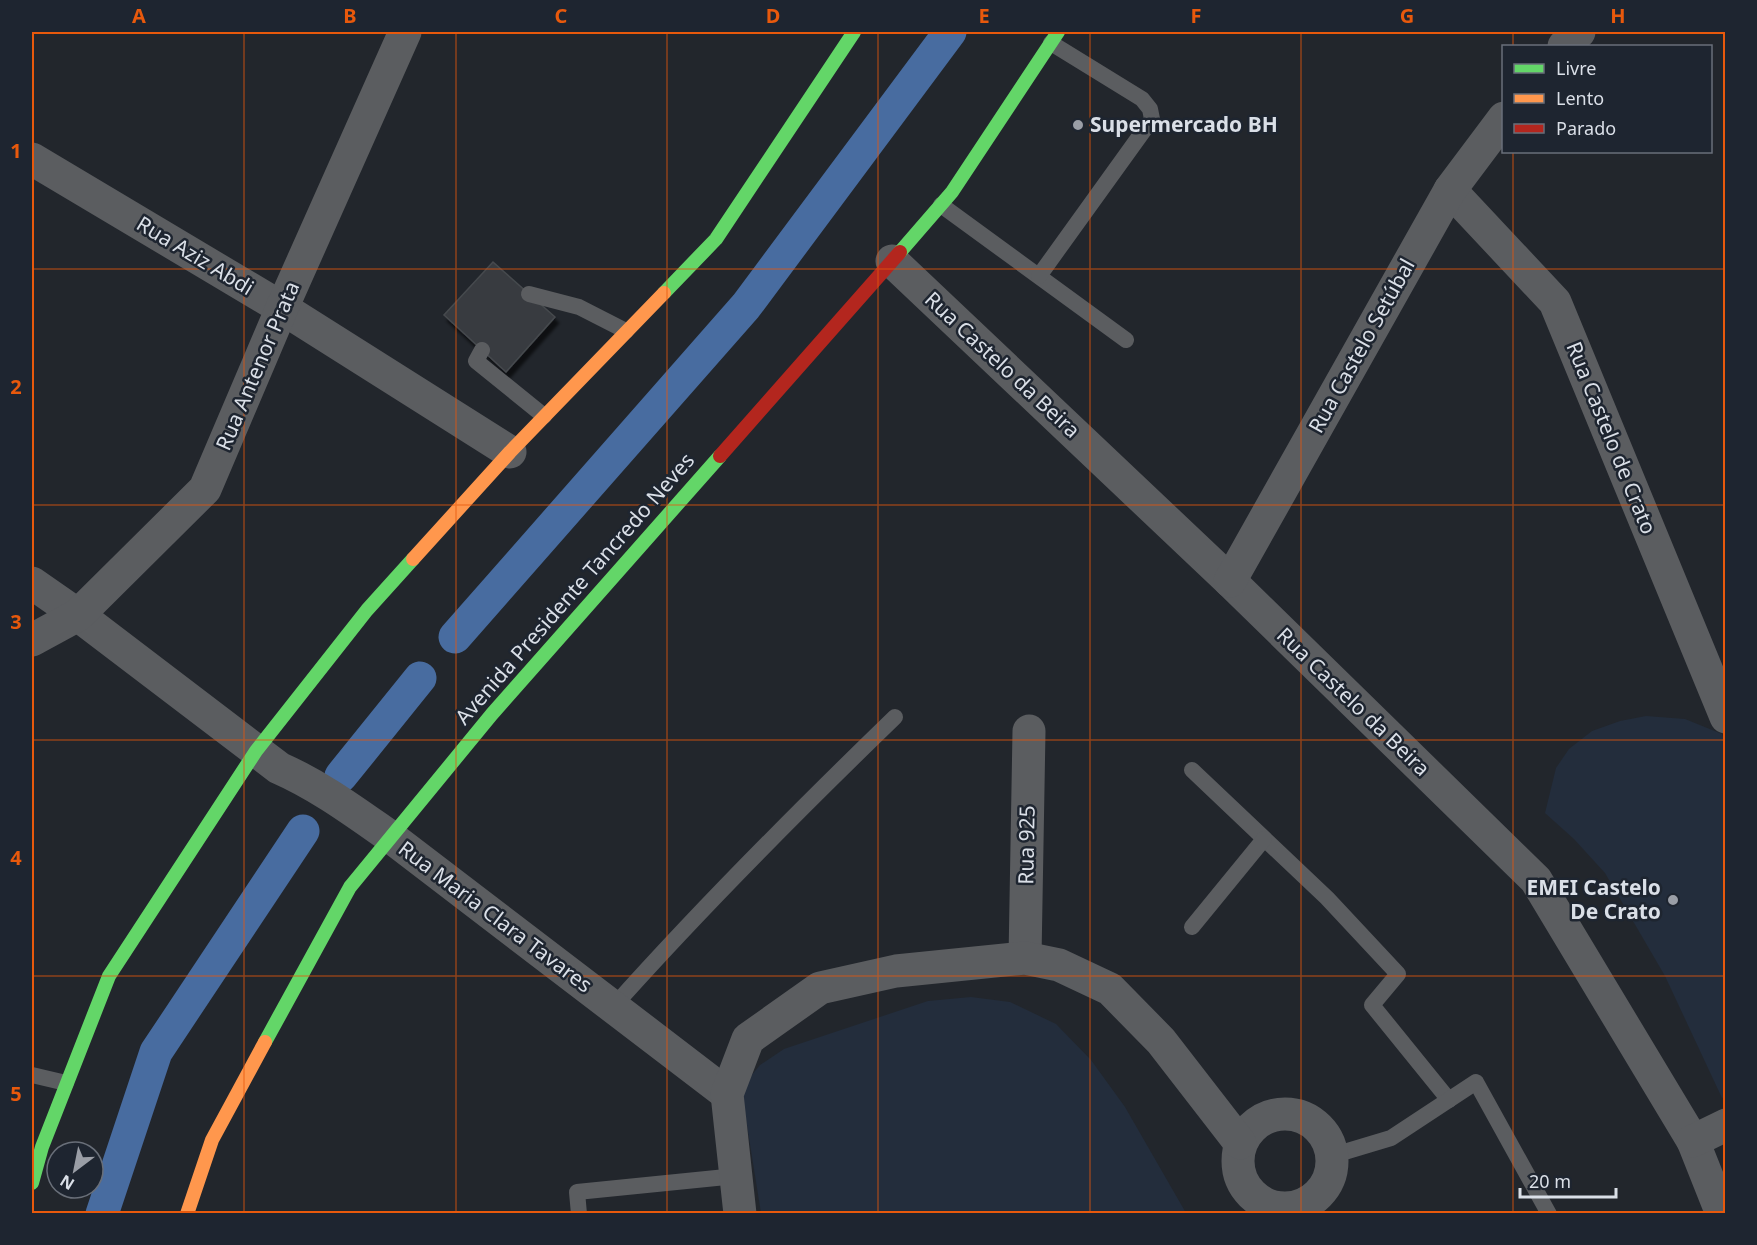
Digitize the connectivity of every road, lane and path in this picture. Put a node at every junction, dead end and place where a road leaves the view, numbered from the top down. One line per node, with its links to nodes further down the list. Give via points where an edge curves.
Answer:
1 (405, 32): 13 (street, Rua Antenor Prata)
2 (854, 32): 14 (main road, via 716,239)
3 (1579, 32): 5 (street)
4 (1054, 37): 9 (main road, Avenida Presidente Tancredo Neves); 11 (lane, via 1142,99 1152,119)
5 (1565, 45)
6 (1502, 119): 8 (street, Rua Castelo Setúbal)
7 (32, 159): 13 (street, Rua Aziz Abdi)
8 (1450, 190): 19 (street, Rua Castelo Setúbal); 24 (street, Rua Castelo de Crato, via 1555,302)
9 (941, 205): 10 (main road, Avenida Presidente Tancredo Neves); 11 (lane)
10 (892, 261): 19 (street, Rua Castelo da Beira); 28 (main road, Avenida Presidente Tancredo Neves, via 492,714)
11 (1039, 276): 15 (lane)
12 (529, 294): 14 (lane, via 579,307)
13 (282, 308): 18 (street, Rua Aziz Abdi); 21 (street, Rua Antenor Prata, via 205,489)
14 (626, 331): 17 (main road)
15 (1126, 340)
16 (482, 350): 17 (lane, via 476,361)
17 (544, 416): 18 (main road)
18 (510, 452): 26 (main road, via 367,610)
19 (1230, 580): 38 (street, Rua Castelo da Beira, via 1536,880)
20 (32, 583): 21 (street, Rua Maria Clara Tavares)
21 (78, 615): 22 (street, Rua Antenor Prata); 26 (street, Rua Maria Clara Tavares)
22 (32, 640)
23 (895, 717): 32 (lane, via 743,867)
24 (1725, 717)
25 (1029, 731): 31 (street, Rua 925)
26 (256, 751): 28 (street, Rua Maria Clara Tavares); 34 (main road, via 109,976)
27 (1192, 770): 29 (lane)
28 (392, 838): 32 (street, Rua Maria Clara Tavares); 43 (main road, Avenida Presidente Tancredo Neves, via 350,887 212,1140)
29 (1264, 839): 30 (lane); 36 (lane, via 1327,898 1398,974 1372,1005)
30 (1192, 927)
31 (1025, 958): 35 (street, via 896,971 820,988 748,1039); 39 (street, via 1059,965 1110,989 1161,1041)
32 (613, 1007): 35 (street, Rua Maria Clara Tavares)
33 (32, 1075): 34 (lane)
34 (66, 1083): 42 (main road)
35 (727, 1094): 41 (street)
36 (1449, 1100): 40 (lane, via 1391,1138); 46 (lane, via 1476,1082)
37 (1725, 1125): 38 (street)
38 (1693, 1141): 47 (street, Rua Castelo da Beira)
39 (1240, 1143): 40 (street, via 1256,1121 1282,1112 1309,1119 1328,1139); 40 (street, via 1237,1170 1250,1194 1273,1208 1301,1206 1323,1191 1333,1166)
40 (1331, 1156)
41 (736, 1176): 44 (lane, via 577,1192); 45 (street)
42 (32, 1183)
43 (187, 1214)
44 (579, 1214)
45 (740, 1214)
46 (1550, 1214)
47 (1722, 1214)

